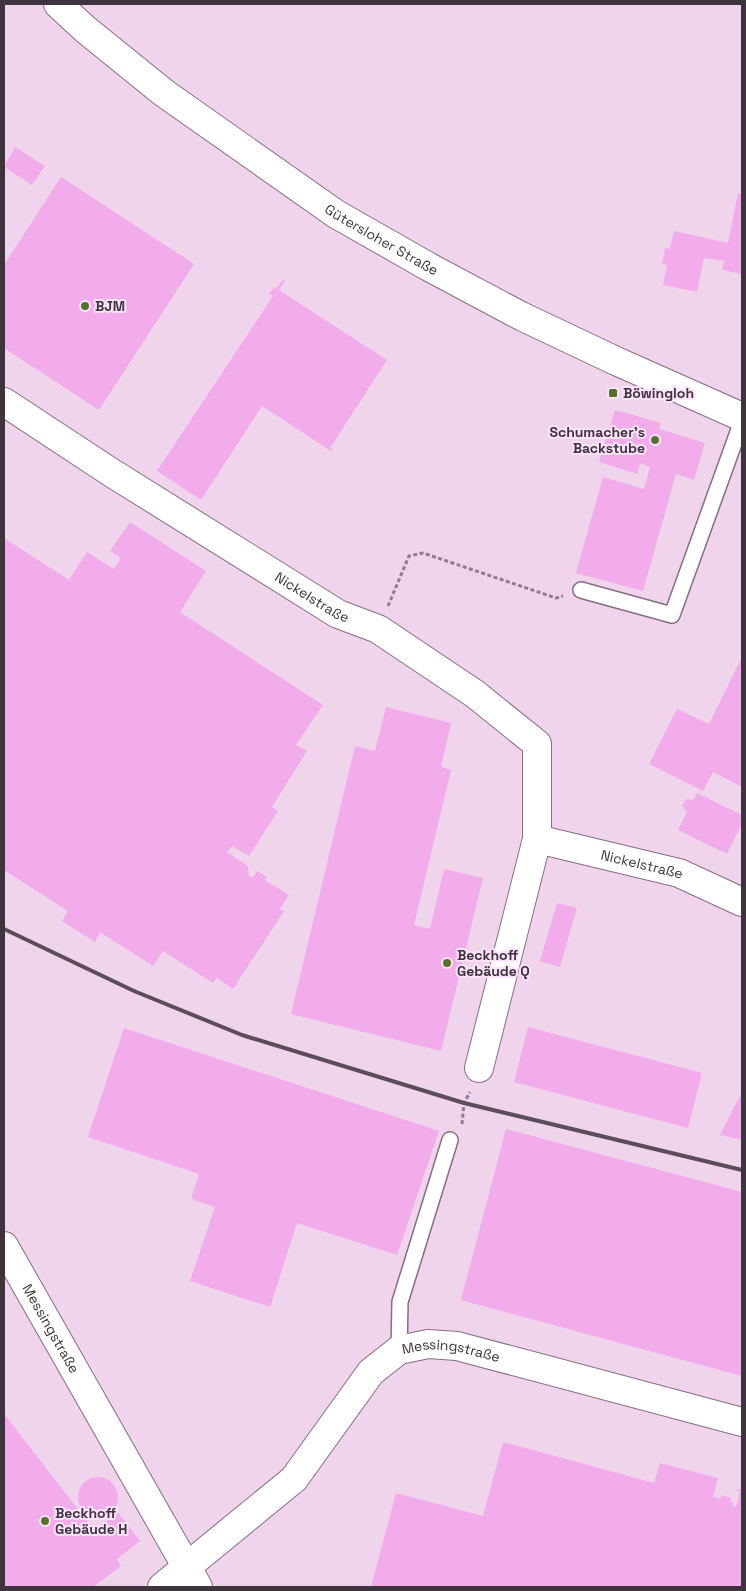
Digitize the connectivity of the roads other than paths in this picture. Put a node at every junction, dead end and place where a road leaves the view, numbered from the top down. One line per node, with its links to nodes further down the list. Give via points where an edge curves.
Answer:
1 (58, 4): 3 (street, Gütersloher Straße, via 164,93 336,214 521,316)
2 (4, 402): 6 (street, Nickelstraße, via 338,614 378,630 475,694 537,744)
3 (742, 417)
4 (742, 421): 5 (lane, via 672,615)
5 (581, 590)
6 (537, 839): 7 (street, Nickelstraße, via 679,873); 8 (street, Nickelstraße)
7 (742, 902)
8 (479, 1068)
9 (450, 1140): 11 (lane, via 400,1302)
10 (4, 1246): 13 (street, Messingstraße)
11 (399, 1350): 12 (street, Messingstraße, via 428,1344 457,1346); 13 (street, Messingstraße, via 371,1372 294,1479)
12 (742, 1422)
13 (192, 1578): 14 (street, Messingstraße)
14 (162, 1587)

